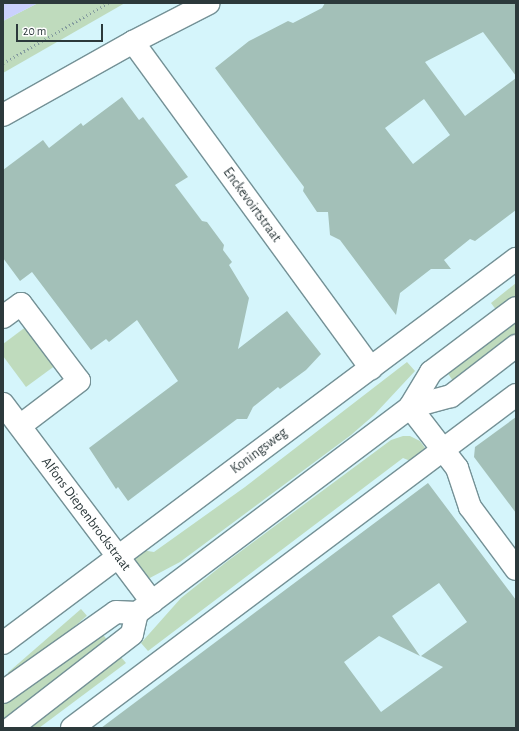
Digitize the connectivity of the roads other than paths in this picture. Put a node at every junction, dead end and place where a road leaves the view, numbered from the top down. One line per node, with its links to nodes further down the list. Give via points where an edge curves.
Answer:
1 (208, 3): 2 (street)
2 (133, 42): 3 (street); 8 (street, Enckevoirtstraat)
3 (3, 115)
4 (516, 259): 8 (street, Koningsweg)
5 (516, 308): 11 (street, via 431,372)
6 (3, 317): 12 (street, via 21,304 79,381)
7 (516, 346): 11 (street, via 451,396)
8 (371, 368): 14 (street, Koningsweg)
9 (516, 395): 13 (street)
10 (3, 404): 12 (street, Alfons Diepenbrockstraat)
11 (410, 407): 13 (street); 16 (street)
12 (20, 426): 14 (street, Alfons Diepenbrockstraat)
13 (442, 450): 15 (street, via 457,468 470,508); 20 (street)
14 (118, 557): 16 (street, Alfons Diepenbrockstraat); 17 (street, Koningsweg)
15 (516, 569)
16 (145, 608): 18 (street, via 116,612); 19 (street, via 132,634)
17 (3, 643)
18 (3, 692)
19 (11, 728)
20 (72, 728)

